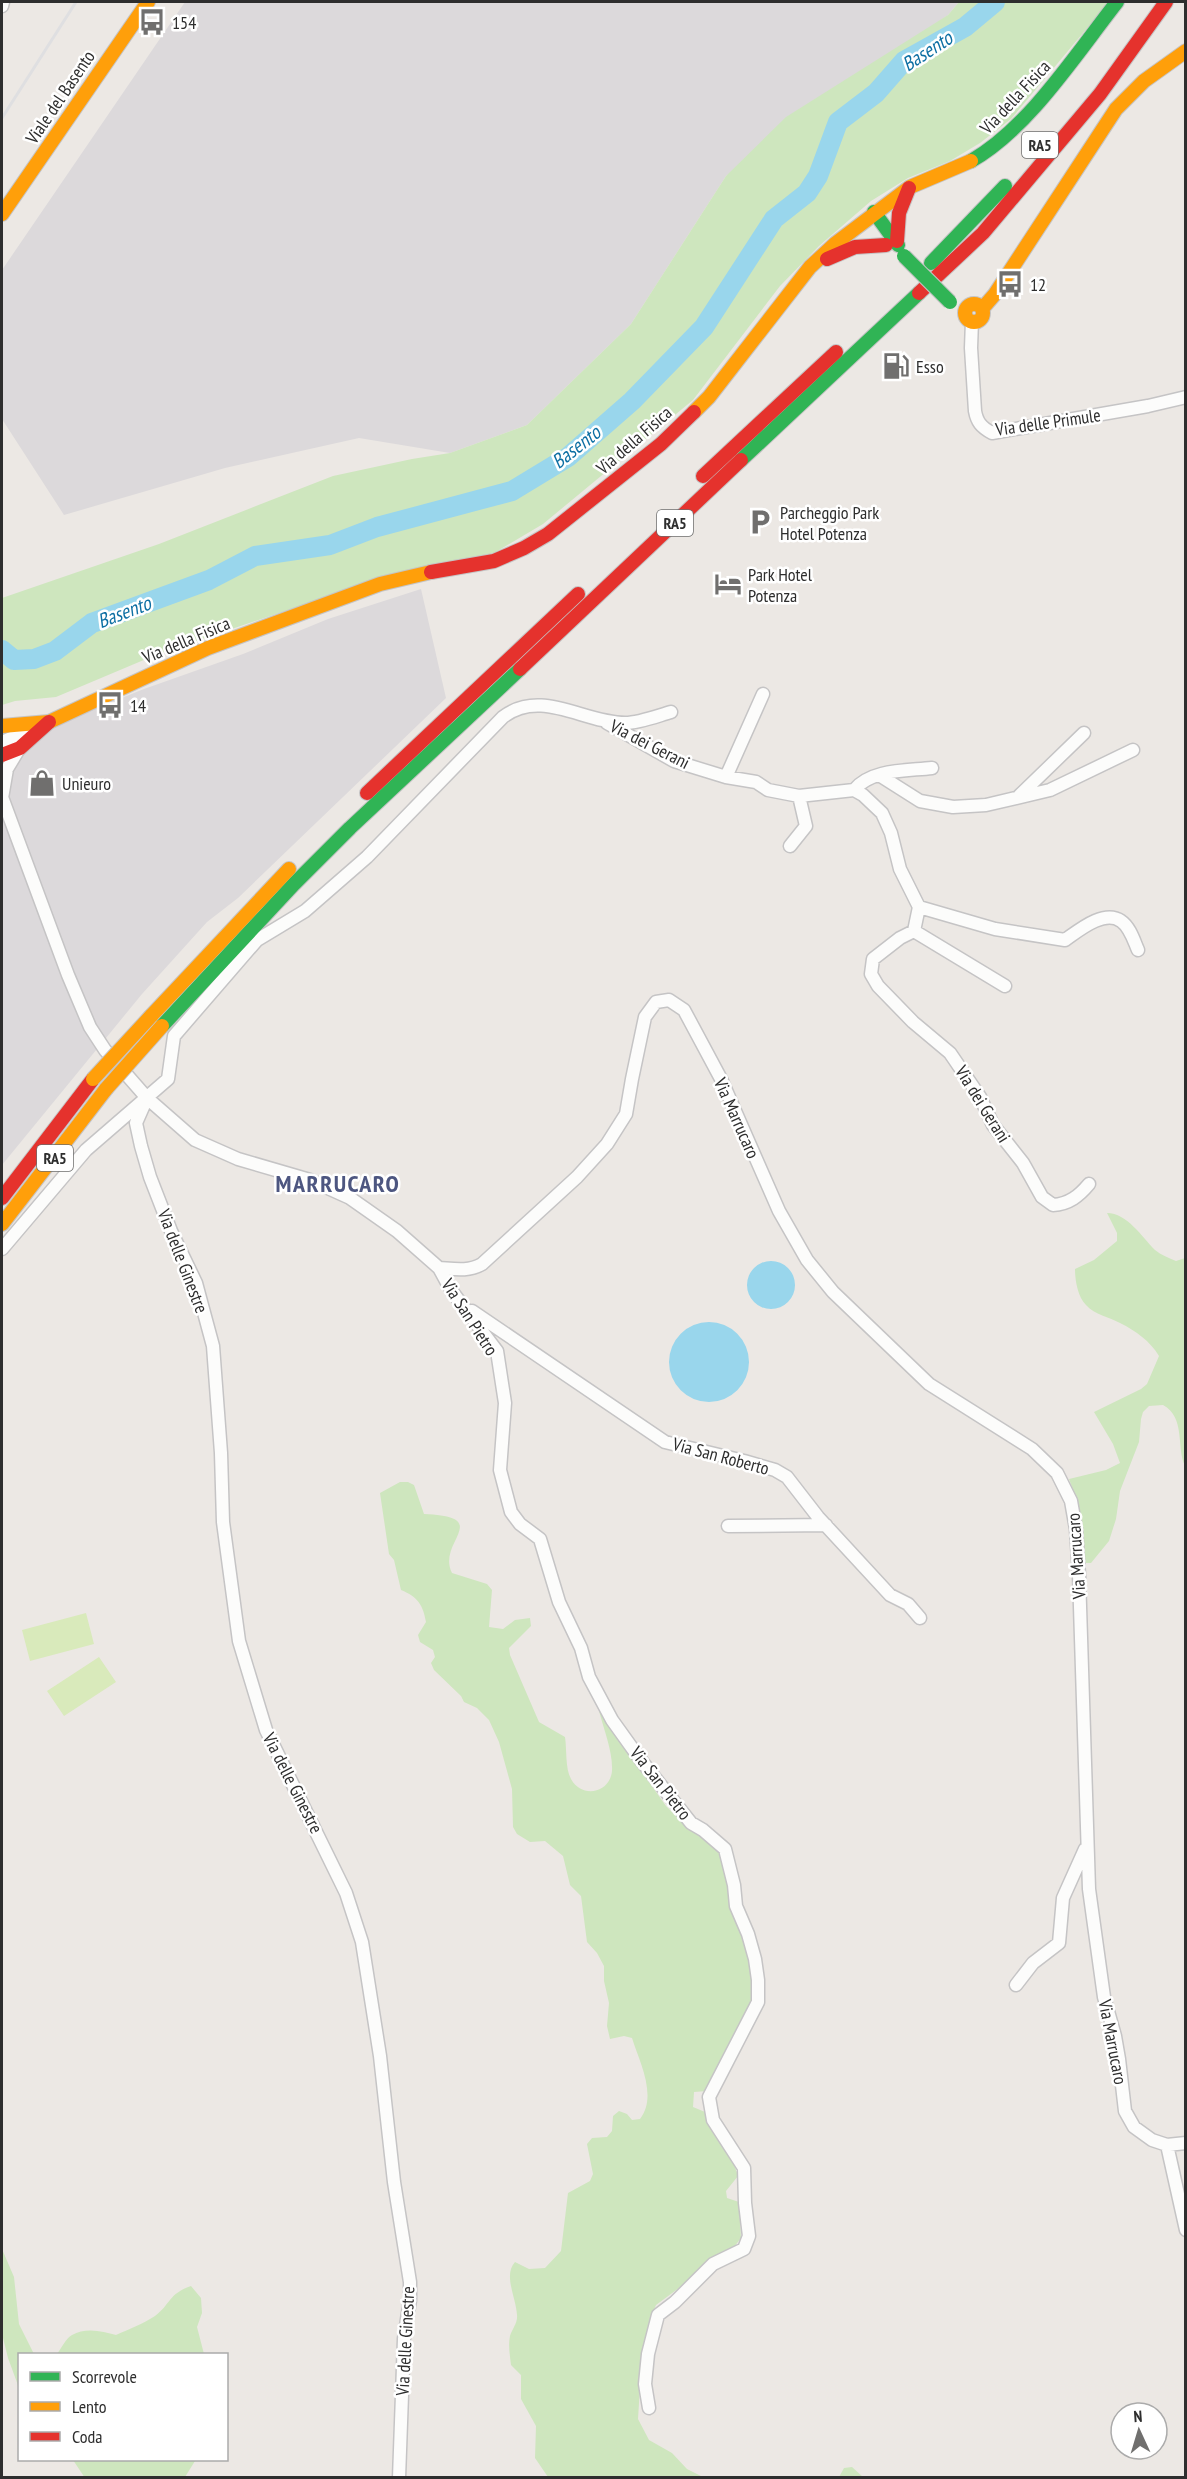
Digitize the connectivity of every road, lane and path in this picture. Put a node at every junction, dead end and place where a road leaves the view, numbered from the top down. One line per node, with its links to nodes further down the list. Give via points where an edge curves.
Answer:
1 (148, 2): 9 (main road, Viale del Basento)
2 (1117, 2): 8 (main road, Via della Fisica, via 1031,110 989,151)
3 (1150, 2): 15 (main road, RA5, via 1077,101 1000,192 944,250)
4 (1166, 2): 7 (main road, RA5)
5 (1177, 2): 7 (main road, via 1158,31)
6 (1185, 51): 13 (main road, via 1144,81 1116,109 982,309 982,316)
7 (1110, 80): 44 (main road, RA5, bridge, via 983,233 350,828 286,893 106,1089)
8 (910, 187): 10 (main road, Via della Fisica); 11 (main road, via 901,200)
9 (2, 214)
10 (868, 216): 11 (main road); 12 (main road, Via della Fisica)
11 (891, 243): 12 (main road, via 850,248); 13 (main road, bridge, via 950,302)
12 (810, 267): 20 (main road, Via della Fisica, via 709,397 661,444 549,534 495,561 380,584 208,648)
13 (969, 315): 14 (street, Via delle Primule, via 975,411 982,428 992,433)
14 (1185, 397)
15 (694, 485)
16 (589, 583): 34 (main road)
17 (763, 694): 29 (street)
18 (671, 712): 19 (street, Via dei Gerani, via 627,723)
19 (604, 721): 29 (street, Via dei Gerani, via 674,761); 41 (street, via 559,708 531,705 515,708 504,717 367,857 305,911 257,940 174,1036 168,1079)
20 (49, 722): 21 (main road, Via della Fisica); 23 (street); 24 (main road, Via della Fisica)
21 (2, 726)
22 (1084, 734): 32 (street)
23 (2, 742)
24 (20, 748): 26 (main road, Via della Fisica); 33 (street, via 7,769)
25 (1133, 750): 32 (street, via 1050,790)
26 (2, 755)
27 (932, 768): 28 (street, Via dei Gerani)
28 (879, 774): 30 (street, Via dei Gerani, via 862,780); 32 (street, via 920,801 953,807 986,805)
29 (726, 777): 31 (street, Via dei Gerani)
30 (854, 790): 31 (street, Via dei Gerani); 37 (street, via 882,813 900,868)
31 (799, 796): 35 (street, via 806,826)
32 (1018, 797)
33 (2, 798): 41 (street, via 90,1027)
34 (347, 812)
35 (790, 846)
36 (296, 861): 43 (main road, RA5, bridge, via 93,1079)
37 (920, 907): 38 (street); 39 (street, via 995,929 1065,940 1095,921 1121,920)
38 (914, 931): 40 (street); 42 (street, Via dei Gerani, via 873,959 871,974 878,986 950,1053 1042,1197 1053,1205 1065,1204)
39 (1138, 950)
40 (1005, 986)
41 (147, 1098): 45 (street, via 86,1150); 46 (street, via 195,1140 238,1160 310,1180 350,1198 415,1245); 57 (street, Via delle Ginestre, via 136,1124 141,1146 171,1231 196,1284 213,1346 223,1522 239,1641 266,1730 346,1893 362,1942 410,2282)
42 (1089, 1184)
43 (2, 1198)
44 (2, 1224)
45 (2, 1249)
46 (439, 1268): 47 (street, Via San Pietro); 51 (street, Via Marrucaro, via 463,1270 482,1264 577,1177 627,1114 645,1017 656,1002 669,1000 684,1010 721,1080 779,1211 807,1260 832,1292 917,1375 1032,1449 1057,1473 1065,1487 1076,1528)
47 (463, 1305): 48 (street, Via San Roberto, via 665,1442 764,1467 787,1477); 56 (street, Via San Pietro, via 496,1351 506,1403 500,1470 511,1512 540,1539 559,1602 581,1648 589,1677 612,1720 691,1823 726,1849 736,1906 748,1934 758,1980 758,2002 709,2097 713,2120 744,2168 749,2236 744,2249 713,2264 658,2315 645,2384)
48 (826, 1525): 49 (street); 50 (street, Via San Roberto, via 890,1594 908,1604)
49 (728, 1526)
50 (921, 1618)
51 (1087, 1845): 52 (street, Via Marrucaro, via 1063,1898 1059,1942 1033,1963); 54 (street, Via Marrucaro, via 1104,1997 1115,2036 1125,2111 1134,2127)
52 (1016, 1985)
53 (1185, 2143): 54 (street)
54 (1167, 2145): 55 (street)
55 (1185, 2230)
56 (649, 2408)
57 (399, 2478)

